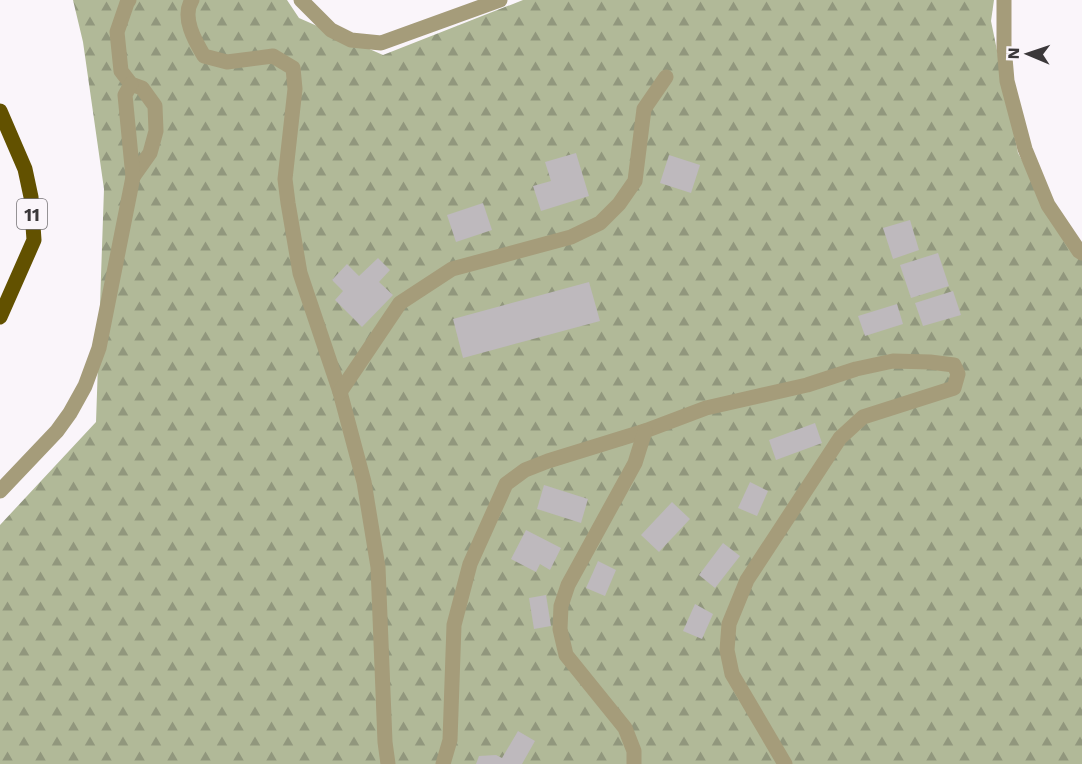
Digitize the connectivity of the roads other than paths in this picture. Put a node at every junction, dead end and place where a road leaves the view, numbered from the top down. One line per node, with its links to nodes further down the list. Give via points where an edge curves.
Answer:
1 (129, 0): 7 (street, via 117,32 120,71)
2 (192, 0): 12 (street, via 188,5 190,30 204,56 227,62 273,56 293,68 295,89 285,179 288,203 300,273)
3 (301, 0): 4 (street, via 331,30 351,40 381,43)
4 (500, 0)
5 (1004, 0): 10 (street, via 1007,81 1025,149 1048,205)
6 (666, 77): 12 (street, via 644,109 635,181 600,223 571,237 452,269 400,303)
7 (132, 84): 9 (street, via 125,95); 9 (street, via 142,88 154,106 156,131 150,153)
8 (0, 111): 11 (main road, 11, via 25,169 34,240)
9 (133, 177): 14 (street, via 99,348 85,386 57,431)
10 (1082, 253)
11 (0, 317)
12 (340, 392): 15 (street, via 364,482 378,567)
13 (645, 431): 16 (street, via 548,461 525,470 506,484 470,564 454,625 450,740); 17 (street, via 635,463 568,585 561,606 560,629 566,655 625,728); 18 (street, via 706,408 893,361 954,365 958,374 954,388 863,417 840,438 747,580 729,624 730,666)
14 (0, 491)
15 (388, 764)
16 (443, 764)
17 (634, 764)
18 (785, 764)

